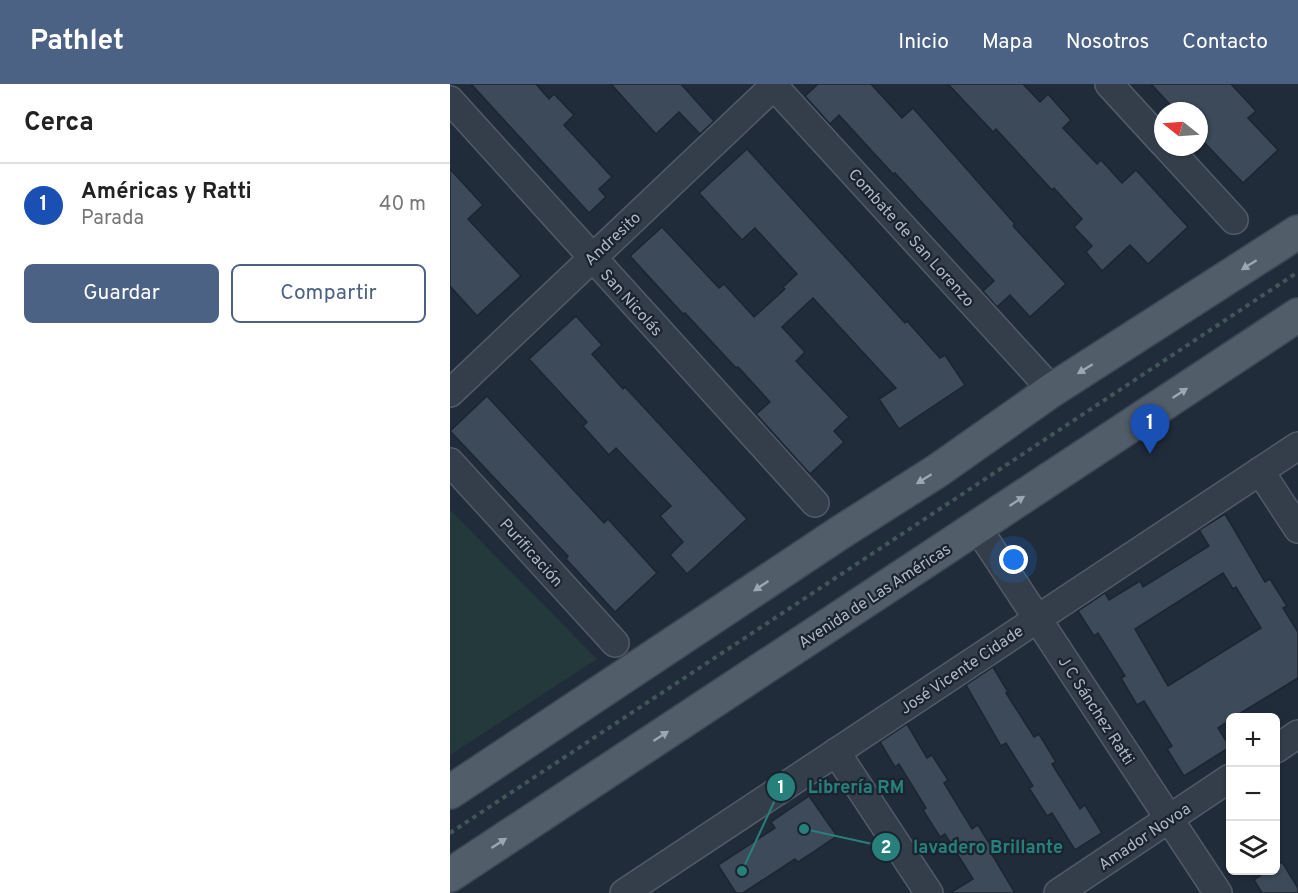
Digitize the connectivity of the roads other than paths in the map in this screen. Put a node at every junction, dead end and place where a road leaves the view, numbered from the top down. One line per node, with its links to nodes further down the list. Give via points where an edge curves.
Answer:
1 (1109, 84): 4 (street)
2 (774, 85): 8 (street, Andresito); 10 (street, Combate de San Lorenzo)
3 (450, 100): 8 (street, San Nicolás)
4 (1154, 133)
5 (1175, 156): 6 (street)
6 (1234, 220)
7 (1298, 232): 10 (main road, one-way to 10)
8 (591, 257): 11 (street, Andresito); 15 (street, San Nicolás)
9 (1298, 315): 16 (main road, Avenida de Las Américas, one-way to 9)
10 (1052, 390): 24 (main road, one-way to 24, via 937,471)
11 (450, 393)
12 (1298, 446): 14 (street, José Vicente Cidade)
13 (450, 462): 19 (street, Purificación)
14 (1260, 471): 17 (street); 18 (street, José Vicente Cidade)
15 (815, 503)
16 (977, 527): 18 (street, J C Sánchez Ratti); 26 (main road, Avenida de Las Américas, one-way to 16)
17 (1298, 529)
18 (1037, 618): 22 (street, José Vicente Cidade); 25 (street, J C Sánchez Ratti)
19 (615, 643)
20 (1298, 734): 21 (street)
21 (1280, 746)
22 (836, 752): 27 (street, José Vicente Cidade); 28 (street)
23 (1226, 781): 25 (street, Amador Novoa)
24 (450, 792)
25 (1169, 819): 29 (street, Amador Novoa); 30 (street, J C Sánchez Ratti)
26 (450, 875)
27 (624, 893)
28 (929, 893)
29 (1058, 893)
30 (1218, 893)

